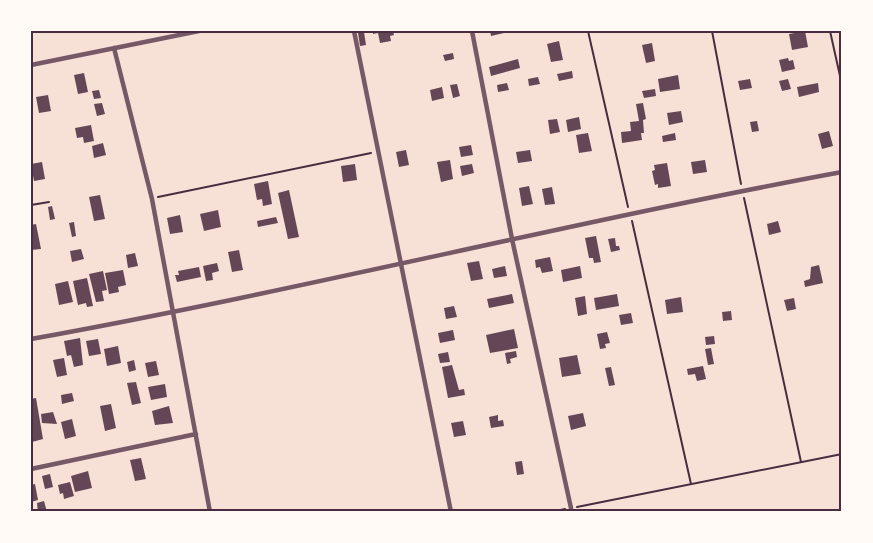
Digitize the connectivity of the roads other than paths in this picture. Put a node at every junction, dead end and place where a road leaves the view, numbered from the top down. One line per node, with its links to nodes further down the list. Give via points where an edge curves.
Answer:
1 (199, 31): 4 (street)
2 (354, 31): 8 (street)
3 (472, 31): 7 (street)
4 (114, 48): 5 (street); 9 (street, via 152,199)
5 (31, 65)
6 (842, 172): 7 (street)
7 (512, 239): 8 (street); 13 (street)
8 (401, 262): 9 (street); 15 (street)
9 (174, 313): 10 (street); 11 (street)
10 (31, 339)
11 (196, 434): 12 (street); 14 (street)
12 (31, 469)
13 (571, 508)
14 (210, 512)
15 (451, 512)

